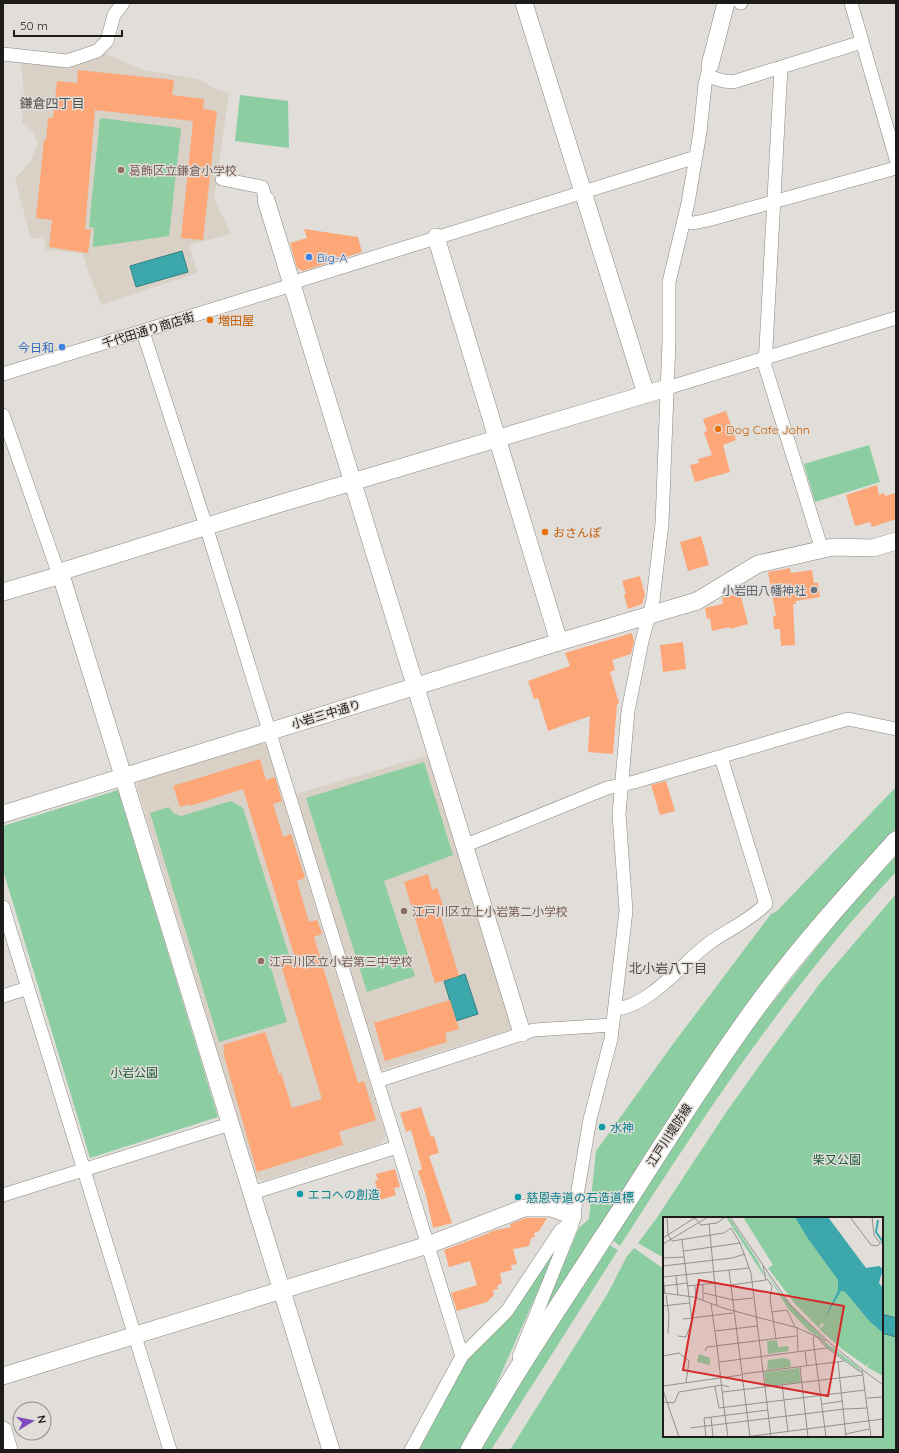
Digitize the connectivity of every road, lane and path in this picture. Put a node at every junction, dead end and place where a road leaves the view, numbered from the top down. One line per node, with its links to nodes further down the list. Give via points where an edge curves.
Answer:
1 (524, 3): 13 (street)
2 (726, 3): 8 (street)
3 (851, 3): 5 (street)
4 (117, 6): 6 (street, via 108,41 97,51 86,56 67,61)
5 (862, 42): 7 (street); 10 (street)
6 (3, 54)
7 (781, 67): 8 (street, via 733,82 724,82); 15 (street)
8 (708, 71): 9 (street)
9 (696, 157): 13 (street, 千代田通り商店街); 16 (street)
10 (896, 159)
11 (896, 168): 15 (street)
12 (222, 179): 14 (street, via 262,187)
13 (582, 192): 17 (street, 千代田通り商店街); 24 (street)
14 (266, 200): 18 (street)
15 (772, 202): 16 (street, via 708,220 693,223); 21 (street)
16 (684, 220): 23 (street, via 669,282)
17 (436, 237): 18 (street, 千代田通り商店街); 26 (street)
18 (292, 284): 20 (street, 千代田通り商店街); 27 (street)
19 (896, 318): 21 (street)
20 (143, 332): 22 (street, 千代田通り商店街); 28 (street)
21 (764, 359): 23 (street); 30 (street, via 764,366)
22 (3, 374)
23 (667, 388): 24 (street); 33 (street, via 662,524)
24 (646, 394): 26 (street)
25 (3, 415): 31 (street)
26 (498, 439): 27 (street); 34 (street)
27 (352, 483): 28 (street); 35 (street)
28 (206, 526): 31 (street, via 60,572); 37 (street)
29 (896, 541): 30 (street, 小岩三中通り, via 873,548)
30 (822, 550): 33 (street, 小岩三中通り, via 758,564 697,602)
31 (60, 575): 32 (street); 39 (street)
32 (3, 592)
33 (649, 616): 34 (street, 小岩三中通り); 40 (street, via 628,711)
34 (559, 642): 35 (street, 小岩三中通り)
35 (415, 686): 37 (street, 小岩三中通り); 43 (street)
36 (896, 729): 38 (street, via 848,719)
37 (269, 732): 39 (street, 小岩三中通り); 50 (street)
38 (721, 757): 40 (street); 47 (street, via 766,904 709,943 655,989 629,1007)
39 (122, 776): 41 (street, 小岩三中通り); 51 (street)
40 (622, 784): 43 (street, via 562,805); 47 (street, via 619,814 626,911)
41 (3, 814)
42 (896, 841): 62 (main road, 江戸川堤防線, via 810,939 720,1058)
43 (464, 846): 49 (street)
44 (3, 907): 45 (street)
45 (28, 988): 46 (street); 53 (street)
46 (3, 996)
47 (615, 1009): 48 (street)
48 (612, 1025): 49 (street); 56 (street, via 585,1146)
49 (522, 1033): 50 (street)
50 (377, 1081): 52 (street)
51 (230, 1124): 53 (street); 54 (street)
52 (397, 1147): 54 (street); 57 (street)
53 (84, 1170): 55 (street); 59 (street)
54 (252, 1193): 58 (street)
55 (3, 1195)
56 (573, 1218): 57 (street, via 552,1208 524,1208); 60 (street, via 560,1231 507,1311); 62 (street, via 568,1237)
57 (428, 1245): 58 (street); 60 (street)
58 (281, 1290): 59 (street); 66 (street)
59 (134, 1336): 61 (street); 65 (street)
60 (462, 1356): 67 (street)
61 (3, 1376)
62 (509, 1385): 68 (main road, 江戸川堤防線)
63 (3, 1430): 64 (street)
64 (9, 1450)
65 (170, 1450)
66 (331, 1450)
67 (411, 1450)
68 (470, 1450)

